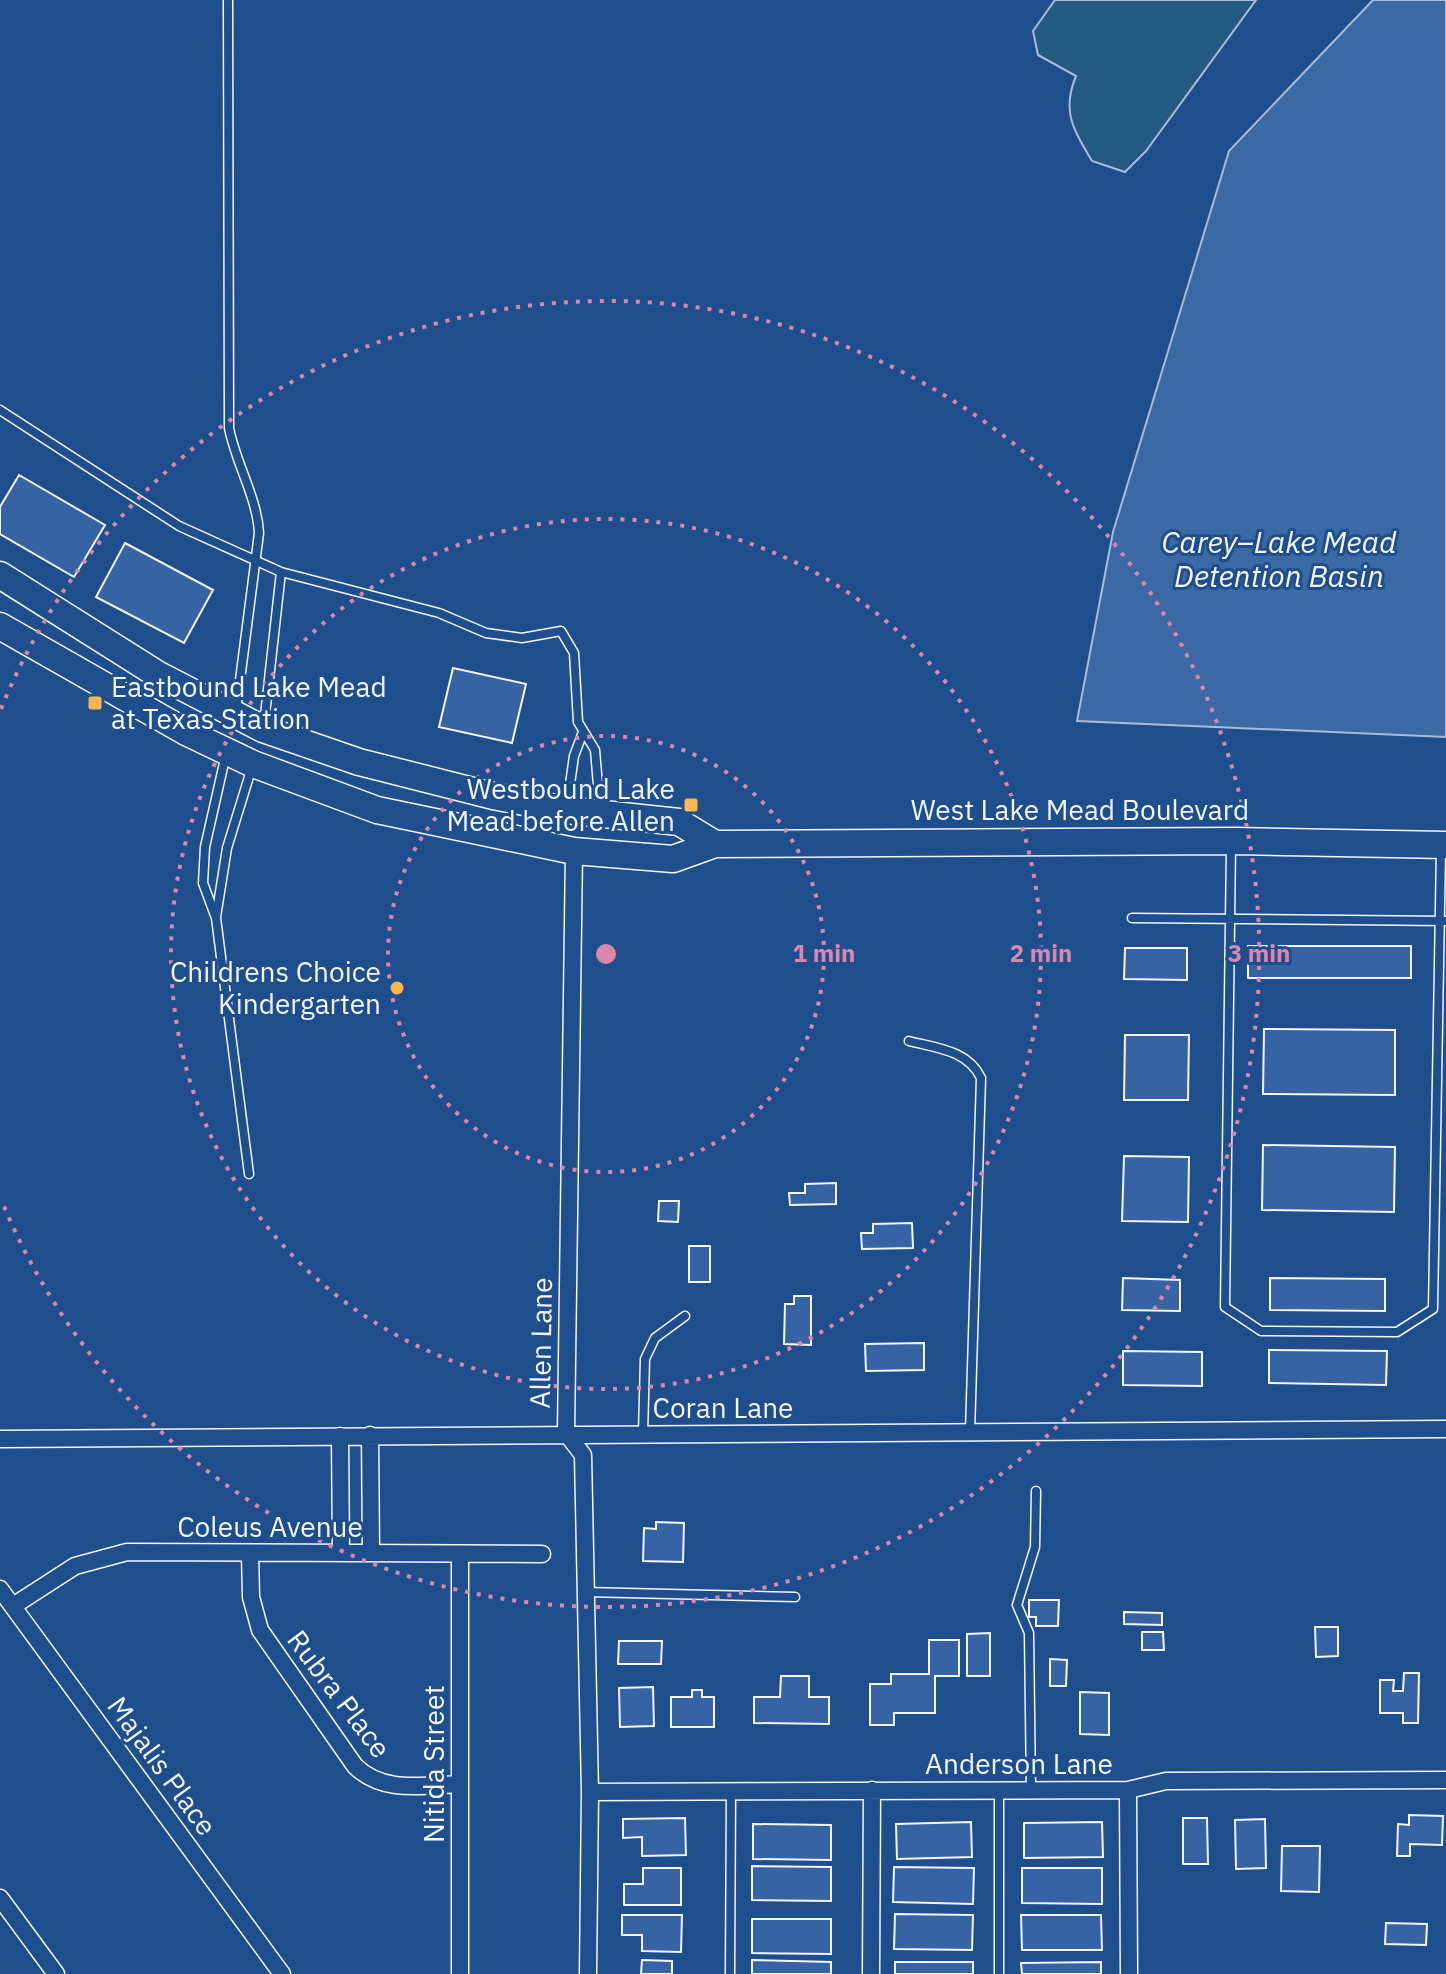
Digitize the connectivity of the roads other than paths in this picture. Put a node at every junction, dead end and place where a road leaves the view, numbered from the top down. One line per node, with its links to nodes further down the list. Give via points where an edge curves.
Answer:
1 (228, 0): 3 (lane, via 229,428 258,516)
2 (0, 410): 3 (lane, via 179,526)
3 (256, 560): 4 (lane); 7 (lane)
4 (281, 572): 8 (lane); 9 (lane, via 439,613 486,633 522,638 561,631 574,653)
5 (0, 575): 7 (main road, via 157,674)
6 (0, 626): 10 (main road, West Lake Mead Boulevard)
7 (236, 716): 8 (main road); 10 (main road)
8 (263, 729): 11 (main road); 12 (main road, via 430,782)
9 (583, 732): 12 (lane); 13 (lane, via 595,750)
10 (227, 752): 11 (main road, West Lake Mead Boulevard); 18 (lane, via 205,847 203,883)
11 (253, 764): 17 (main road, West Lake Mead Boulevard, via 377,810); 18 (lane, via 227,848)
12 (566, 810): 13 (main road)
13 (600, 815): 15 (main road, via 679,822)
14 (1231, 841): 15 (main road, West Lake Mead Boulevard); 16 (main road, West Lake Mead Boulevard); 20 (lane)
15 (715, 844): 17 (main road, West Lake Mead Boulevard, via 673,859)
16 (1444, 845): 21 (lane)
17 (574, 851): 27 (street, Allen Lane)
18 (216, 918): 23 (lane)
19 (1132, 918): 20 (lane)
20 (1230, 920): 21 (lane); 21 (lane, via 1225,1307 1261,1331 1397,1332 1433,1309)
21 (1443, 921)
22 (909, 1041): 26 (lane, via 960,1055 975,1065 981,1078)
23 (249, 1174)
24 (685, 1316): 28 (lane, via 655,1338 645,1359)
25 (1446, 1429): 26 (street, Coran Lane)
26 (970, 1432): 28 (street, Coran Lane)
27 (566, 1433): 28 (street, Coran Lane); 29 (street, Coran Lane); 39 (street, Allen Lane, via 583,1455)
28 (643, 1434)
29 (370, 1435): 30 (street, Coran Lane); 35 (street)
30 (340, 1436): 31 (street, Coran Lane); 34 (street)
31 (0, 1439)
32 (1036, 1491): 46 (lane, via 1035,1547 1017,1605 1029,1633)
33 (250, 1553): 34 (street, Coleus Avenue); 41 (street, Coleus Avenue, via 110,1555 75,1566); 43 (street, Rubra Place, via 251,1597 260,1630 355,1766 372,1781 389,1785)
34 (341, 1553): 35 (street, Coleus Avenue)
35 (371, 1553): 36 (street, Coleus Avenue)
36 (460, 1554): 37 (street, Coleus Avenue); 43 (street, Nitida Street)
37 (542, 1554)
38 (0, 1589): 41 (street, Majalis Place)
39 (584, 1592): 40 (lane); 49 (street, Allen Lane)
40 (795, 1597)
41 (13, 1606): 52 (street, Majalis Place)
42 (1446, 1780): 47 (street, Anderson Lane, via 1166,1781)
43 (460, 1784): 53 (street, Nitida Street)
44 (872, 1790): 45 (street, Anderson Lane); 48 (street, Anderson Lane); 56 (street)
45 (999, 1790): 46 (street, Anderson Lane); 57 (lane)
46 (1031, 1790): 47 (street, Anderson Lane)
47 (1128, 1790): 58 (street)
48 (731, 1791): 49 (street, Anderson Lane); 55 (lane)
49 (590, 1792): 54 (street, Allen Lane)
50 (0, 1898): 51 (street)
51 (56, 1974)
52 (282, 1974)
53 (460, 1974)
54 (588, 1974)
55 (730, 1974)
56 (871, 1974)
57 (999, 1974)
58 (1129, 1974)

